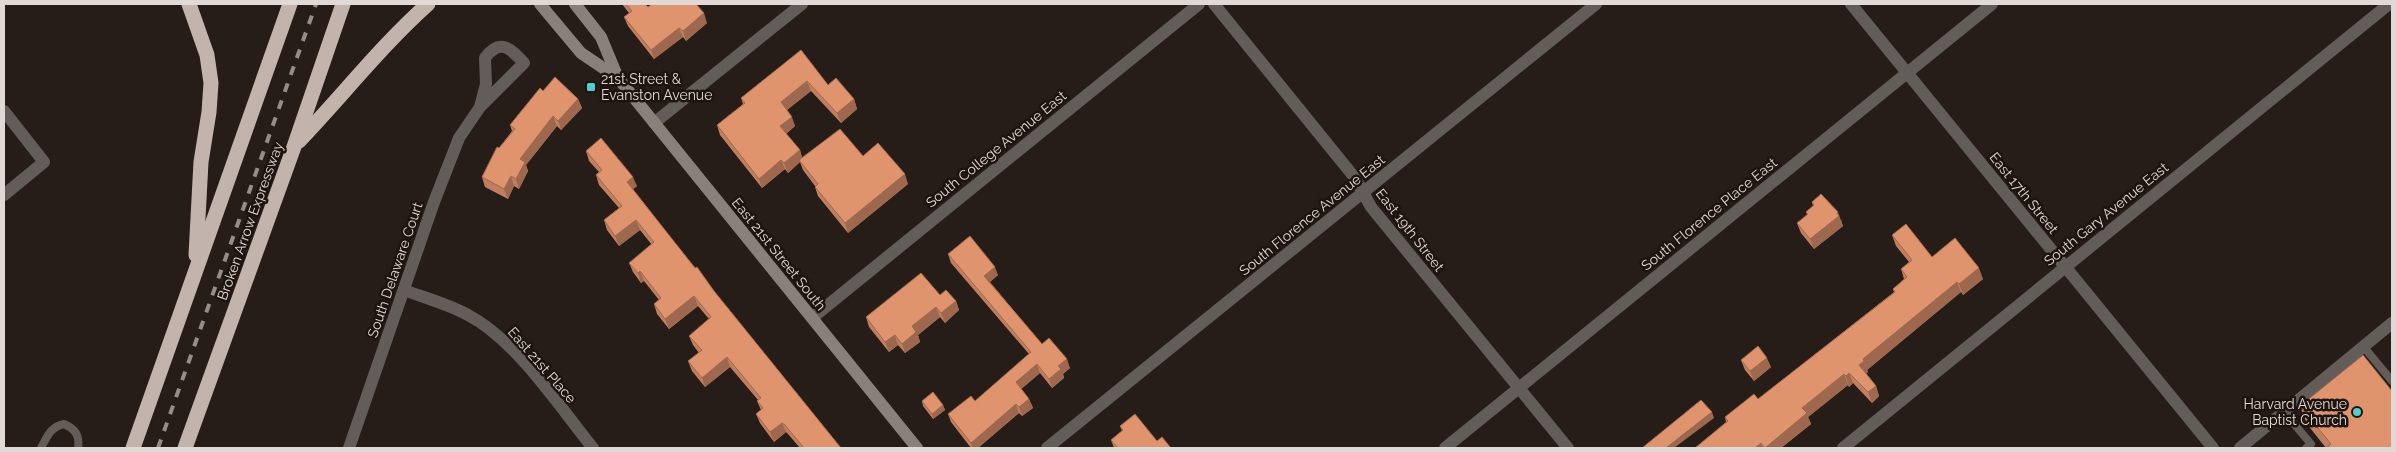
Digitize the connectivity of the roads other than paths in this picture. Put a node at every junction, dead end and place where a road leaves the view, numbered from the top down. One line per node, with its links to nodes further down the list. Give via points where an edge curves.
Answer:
1 (189, 4): 23 (highway, via 207,55 212,83 201,162)
2 (290, 4): 23 (highway)
3 (343, 4): 19 (highway, Broken Arrow Expressway)
4 (428, 4): 19 (highway, via 383,46 345,93)
5 (540, 4): 15 (main road, East 21st Street South, via 581,53)
6 (575, 4): 15 (main road, East 21st Street South, via 601,37)
7 (802, 4): 18 (street)
8 (1199, 4): 25 (street, South College Avenue East)
9 (1214, 4): 20 (street, East 19th Street, via 1355,178)
10 (1596, 4): 20 (street, South Florence Avenue East)
11 (1851, 4): 14 (street, East 17th Street)
12 (1992, 4): 14 (street, South Florence Place East)
13 (2389, 4): 22 (street, South Gary Avenue East)
14 (1908, 72): 22 (street, East 17th Street); 29 (street, South Florence Place East)
15 (618, 78): 18 (main road, East 21st Street South)
16 (480, 107): 16 (street, South Delaware Court, via 524,63 503,46 496,47 485,58 486,84); 24 (street, South Delaware Court, via 459,138)
17 (4, 111): 21 (street, via 44,162)
18 (654, 123): 25 (main road, East 21st Street South)
19 (295, 144): 34 (highway, Broken Arrow Expressway)
20 (1363, 193): 29 (street, East 19th Street); 38 (street, South Florence Avenue East)
21 (4, 195)
22 (2065, 267): 41 (street, South Gary Avenue East); 42 (street, East 17th Street)
23 (196, 272): 33 (highway)
24 (404, 290): 35 (street, South Delaware Court); 36 (street, East 21st Place, via 468,314 488,328 524,364)
25 (812, 318): 37 (main road, East 21st Street South)
26 (2392, 323): 27 (street)
27 (2363, 346): 28 (lane); 30 (street)
28 (2392, 382)
29 (1519, 388): 39 (street, South Florence Place East); 40 (street, East 19th Street)
30 (2284, 412): 43 (street); 44 (lane, via 2311,444)
31 (41, 448): 32 (lane, via 48,434 56,426 64,424 75,429)
32 (78, 448)
33 (133, 448)
34 (184, 448)
35 (349, 448)
36 (593, 448)
37 (917, 448)
38 (1047, 448)
39 (1445, 448)
40 (1568, 448)
41 (1843, 448)
42 (2213, 448)
43 (2240, 448)
44 (2306, 448)

